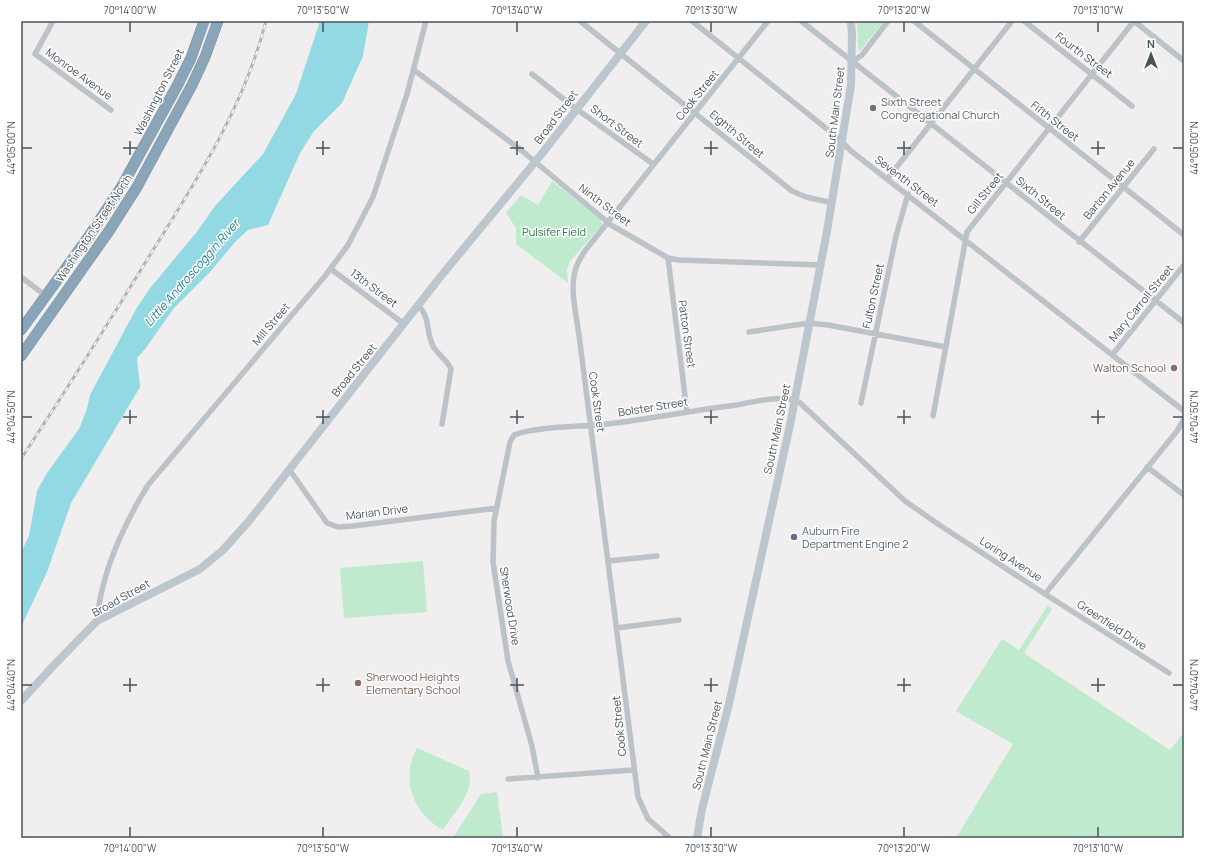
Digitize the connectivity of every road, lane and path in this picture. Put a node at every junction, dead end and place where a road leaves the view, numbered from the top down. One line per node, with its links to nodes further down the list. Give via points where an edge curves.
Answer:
1 (53, 21): 26 (street, Monroe Avenue, via 35,54)
2 (204, 21): 48 (highway, Washington Street, via 180,79 128,176)
3 (218, 21): 59 (highway, Washington Street North, via 192,85 137,187)
4 (426, 21): 21 (street, Mill Street)
5 (580, 21): 16 (street, Eighth Street)
6 (646, 21): 16 (street, Broad Street)
7 (692, 21): 17 (street, Seventh Street)
8 (768, 21): 17 (street, Cook Street)
9 (801, 21): 19 (street, Sixth Street)
10 (851, 21): 19 (street, South Main Street)
11 (888, 21): 19 (street, via 862,56)
12 (914, 21): 20 (street, Fifth Street)
13 (1012, 21): 20 (street)
14 (1024, 21): 23 (street, Fourth Street)
15 (1134, 21): 18 (street); 23 (street, Gill Street)
16 (620, 54): 25 (street, Broad Street); 27 (street, Eighth Street)
17 (738, 59): 27 (street, Cook Street); 30 (street, Seventh Street)
18 (1184, 61)
19 (852, 62): 28 (street, Sixth Street); 30 (street, South Main Street)
20 (974, 69): 28 (street); 29 (street, Fifth Street)
21 (414, 70): 32 (street, Ninth Street); 46 (street, Mill Street, via 373,197 358,229)
22 (532, 74): 25 (street, Short Street)
23 (1092, 74): 24 (street, Fourth Street); 29 (street, Gill Street)
24 (1132, 106)
25 (576, 108): 32 (street, Broad Street); 33 (street, Short Street)
26 (111, 110)
27 (695, 113): 33 (street, Cook Street); 38 (street, Eighth Street, via 792,191)
28 (930, 123): 34 (street); 35 (street, Sixth Street)
29 (1048, 129): 35 (street, Gill Street); 36 (street, Fifth Street)
30 (843, 143): 34 (street, Seventh Street); 38 (street, South Main Street)
31 (1154, 149): 36 (street, Barton Avenue)
32 (535, 162): 39 (street, Ninth Street); 50 (street, Broad Street)
33 (653, 164): 39 (street, Cook Street)
34 (888, 178): 37 (street, Seventh Street)
35 (1006, 183): 41 (street, Gill Street, via 970,228); 42 (street, Sixth Street)
36 (1124, 187): 40 (street, Fifth Street); 42 (street, Barton Avenue)
37 (908, 194): 41 (street, Seventh Street); 56 (street, Fulton Street, via 896,236)
38 (833, 203): 44 (street, South Main Street)
39 (608, 222): 43 (street, Ninth Street); 67 (street, Cook Street, via 580,259 574,275)
40 (1184, 235)
41 (966, 239): 57 (street, Gill Street); 58 (street, Seventh Street)
42 (1080, 242): 49 (street, Sixth Street)
43 (668, 258): 44 (street, Ninth Street); 63 (street, Patton Street)
44 (820, 265): 52 (street, South Main Street)
45 (1184, 265): 49 (street, Mary Carroll Street)
46 (331, 268): 53 (street, 13th Street); 77 (street, Mill Street, via 148,485 130,515 112,557 100,597)
47 (21, 277): 48 (street)
48 (46, 296): 54 (highway, Washington Street)
49 (1155, 301): 51 (street, Sixth Street); 58 (street, Mary Carroll Street)
50 (418, 305): 53 (street, Broad Street); 66 (street, via 427,317 434,349 451,369)
51 (1184, 322)
52 (809, 323): 55 (street); 56 (street); 60 (street, South Main Street)
53 (404, 324): 70 (street, Broad Street)
54 (21, 330)
55 (749, 332)
56 (876, 334): 57 (street); 61 (street, Fulton Street)
57 (946, 347): 64 (street, Gill Street)
58 (1113, 354): 62 (street, Seventh Street)
59 (21, 356)
60 (795, 399): 63 (street, Bolster Street); 75 (street, Loring Avenue, via 905,501); 85 (street, South Main Street, via 729,704)
61 (861, 403)
62 (1184, 410)
63 (687, 412): 67 (street, Bolster Street)
64 (933, 416)
65 (1184, 419): 69 (street, Loring Avenue)
66 (442, 424)
67 (590, 425): 68 (street, Bolster Street, via 536,430); 74 (street, Cook Street)
68 (514, 435): 72 (street, Sherwood Drive, via 510,442)
69 (1148, 467): 71 (street); 75 (street, Loring Avenue)
70 (289, 469): 72 (street, Marian Drive, via 323,519 334,526 353,526); 77 (street, Broad Street, via 249,521 200,569)
71 (1184, 495)
72 (496, 508): 82 (street, Sherwood Drive, via 492,549 496,588 508,661 532,746)
73 (657, 556): 74 (street)
74 (608, 561): 78 (street, Cook Street)
75 (1045, 594): 79 (street, Greenfield Drive)
76 (679, 620): 78 (street)
77 (97, 621): 80 (street, Broad Street)
78 (616, 628): 81 (street, Cook Street)
79 (1169, 673)
80 (21, 702)
81 (633, 770): 82 (street); 84 (street, Cook Street, via 644,813)
82 (538, 778): 83 (street)
83 (508, 779)
84 (670, 838)
85 (697, 838)

